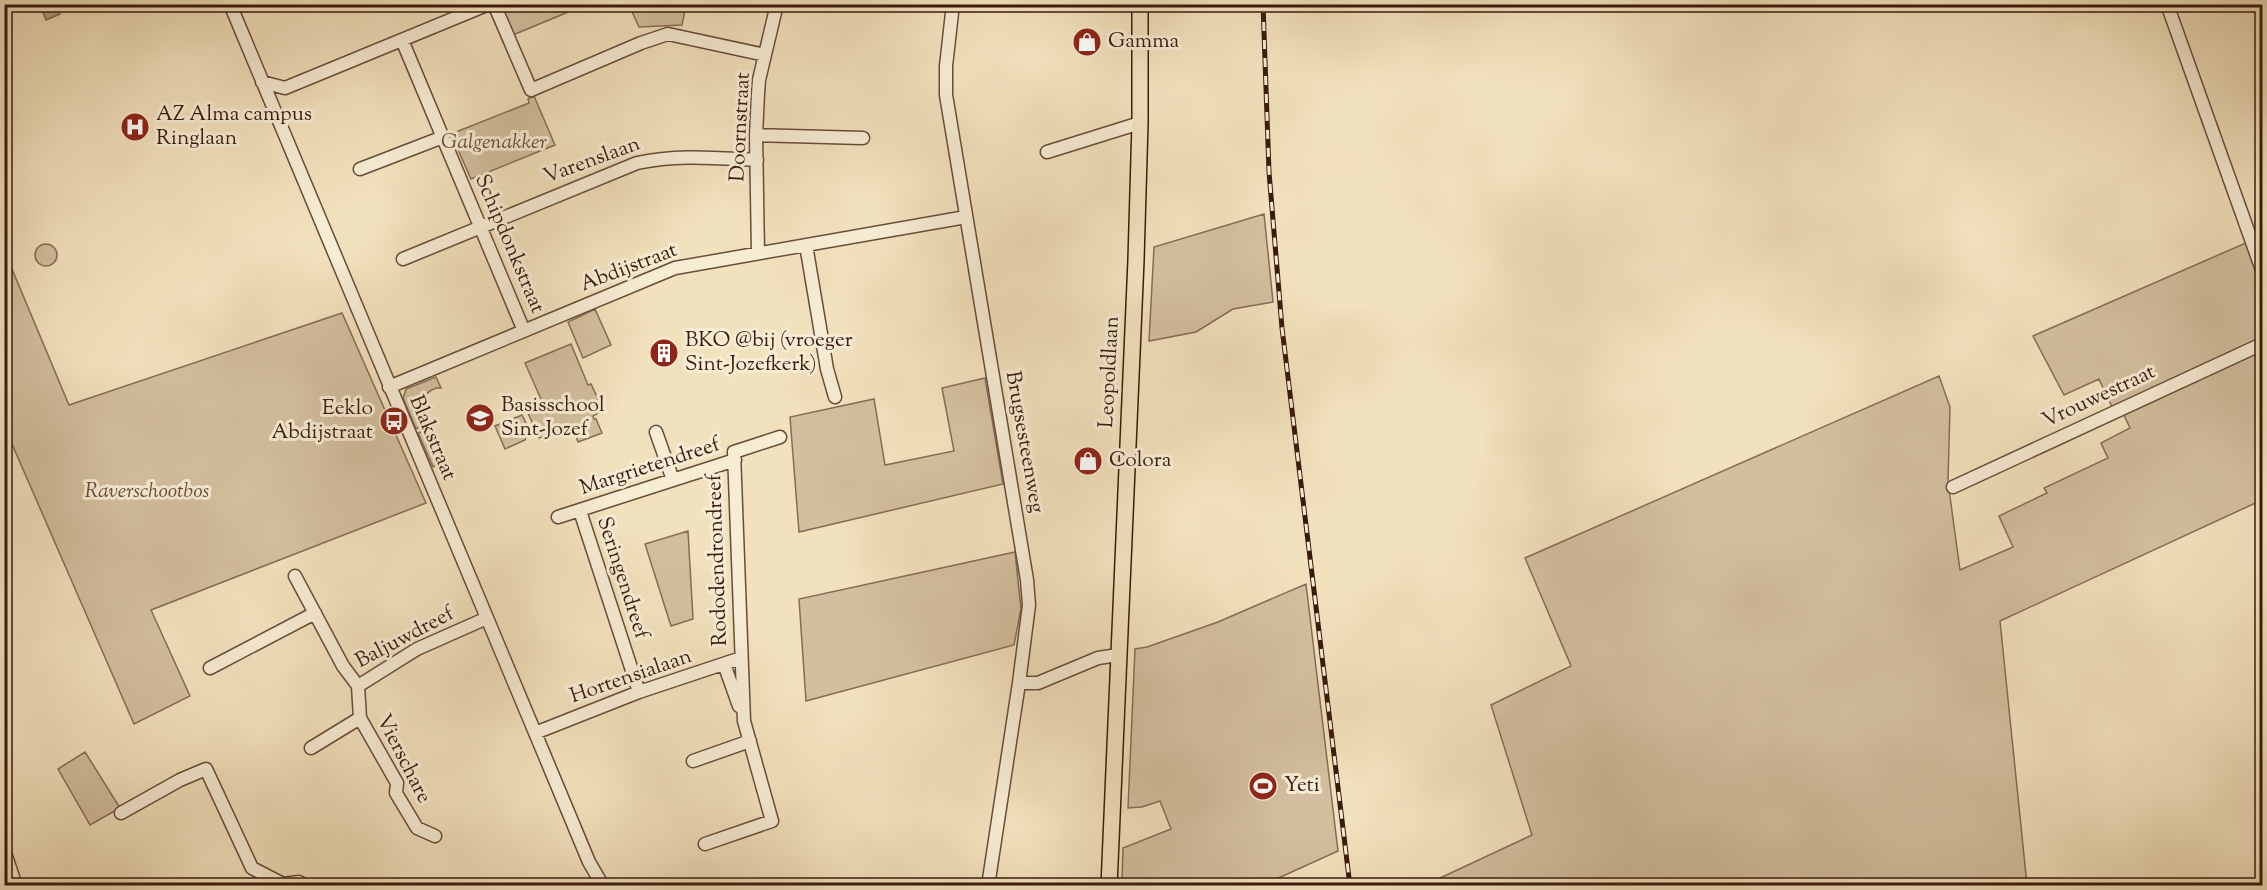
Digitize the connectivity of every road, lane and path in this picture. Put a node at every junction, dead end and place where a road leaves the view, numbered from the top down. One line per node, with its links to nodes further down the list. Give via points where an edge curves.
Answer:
1 (230, 4): 10 (street, Blakstraat)
2 (489, 4): 8 (street)
3 (494, 4): 9 (street, via 531,90 668,34)
4 (777, 4): 9 (street, Doornstraat)
5 (953, 4): 20 (street, Brugsesteenweg, via 946,95)
6 (1140, 4): 13 (main road, Leopoldlaan)
7 (2167, 4): 25 (street)
8 (402, 40): 11 (street); 15 (street, Schipdonkstraat)
9 (765, 55): 14 (street, Doornstraat, via 759,80)
10 (262, 82): 11 (street); 12 (street, Blakstraat)
11 (285, 88): 12 (street)
12 (273, 107): 28 (street, Blakstraat)
13 (1140, 123): 17 (street); 40 (main road, Leopoldlaan)
14 (756, 135): 16 (street); 18 (street, Doornstraat)
15 (443, 137): 19 (street); 21 (street, Schipdonkstraat)
16 (863, 138)
17 (1047, 152)
18 (757, 160): 21 (street, Varenslaan, via 685,156 637,163); 23 (street, Doornstraat)
19 (360, 169)
20 (966, 217): 22 (street, Abdijstraat); 44 (street, Brugsesteenweg, via 1027,580 1029,605)
21 (481, 226): 24 (street, Varenslaan); 26 (street, Schipdonkstraat)
22 (806, 245): 23 (street, Abdijstraat); 29 (street, via 826,369)
23 (758, 253): 26 (street, Abdijstraat, via 675,268)
24 (403, 259)
25 (2262, 270)
26 (524, 331): 28 (street, Abdijstraat)
27 (2262, 345): 34 (street, Vrouwestraat)
28 (389, 387): 39 (street, Blakstraat)
29 (835, 397)
30 (656, 432): 33 (street)
31 (780, 437): 32 (street, Margrietendreef, via 734,452)
32 (735, 460): 33 (street, Margrietendreef); 41 (street, Rododendrondreef)
33 (673, 480): 35 (street, Margrietendreef)
34 (1953, 487)
35 (580, 511): 36 (street, Margrietendreef); 46 (street, Seringendreef)
36 (558, 517)
37 (295, 576): 38 (street, Baljuwdreef)
38 (315, 612): 43 (street); 45 (street, Baljuwdreef)
39 (487, 618): 45 (street, Baljuwdreef, via 417,649); 49 (street, Blakstraat)
40 (1118, 655): 44 (street, via 1098,658 1038,683); 62 (main road, Leopoldlaan)
41 (741, 658): 42 (street, Hortensialaan); 48 (street, Rododendrondreef)
42 (724, 664): 46 (street, Hortensialaan); 48 (street)
43 (210, 668)
44 (1019, 683): 61 (street, Brugsesteenweg)
45 (358, 686): 47 (street, Vierschare)
46 (639, 692): 49 (street, Hortensialaan)
47 (360, 718): 51 (street); 54 (street, Vierschare, via 417,828)
48 (744, 721): 50 (street)
49 (535, 733): 60 (street, Blakstraat, via 589,862)
50 (750, 741): 52 (street); 55 (street, via 772,821)
51 (311, 747)
52 (693, 762)
53 (121, 813): 58 (street, via 206,769 252,868)
54 (435, 836)
55 (705, 844)
56 (4, 850): 57 (street)
57 (16, 885)
58 (283, 885): 59 (street)
59 (306, 885)
60 (603, 885)
61 (988, 885)
62 (1109, 885)

